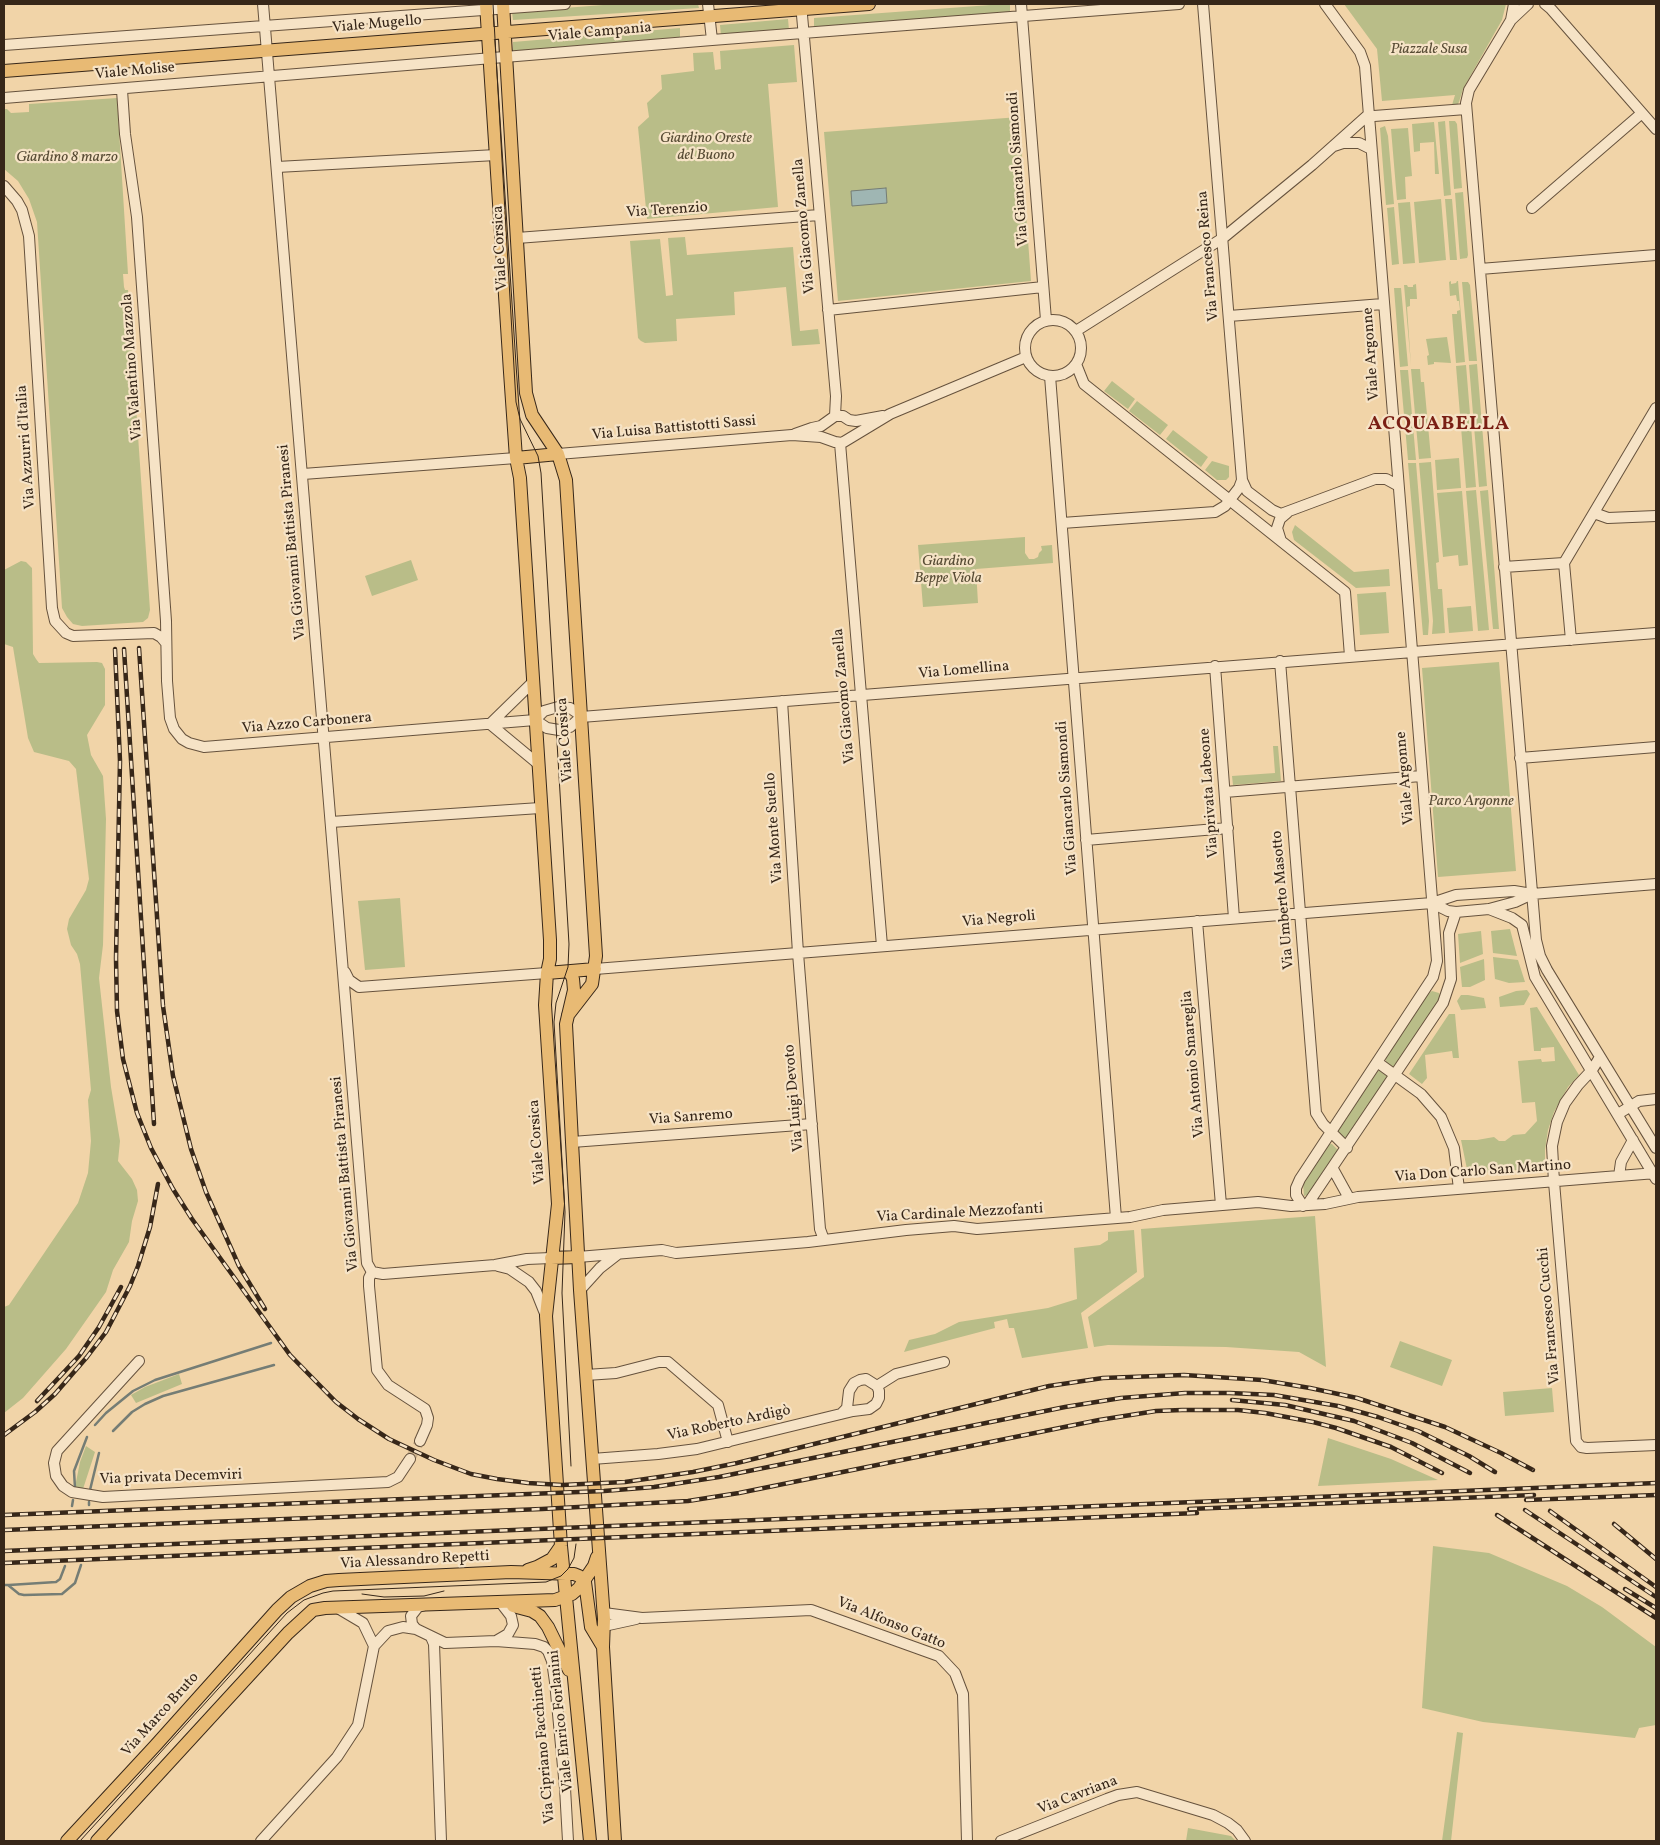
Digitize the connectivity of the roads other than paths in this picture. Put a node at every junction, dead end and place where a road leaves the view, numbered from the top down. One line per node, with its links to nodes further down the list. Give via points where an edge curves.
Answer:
1 (263, 4): 17 (street, Via Giovanni Battista Piranesi)
2 (565, 4): 11 (street)
3 (869, 4): 12 (main road, Viale Campania)
4 (1021, 4): 15 (street)
5 (1179, 4): 15 (street, Viale Campania)
6 (1203, 4): 42 (street, Via Francesco Reina)
7 (1324, 4): 32 (street, via 1362,58)
8 (1514, 4): 16 (street)
9 (1528, 4): 16 (street)
10 (1545, 4): 31 (street)
11 (503, 6): 13 (street); 18 (main road, Viale Corsica)
12 (801, 6): 14 (main road, Viale Campania); 20 (street)
13 (483, 7): 17 (street, Viale Mugello); 19 (main road, Viale Corsica)
14 (709, 9): 18 (main road, Viale Campania); 21 (street)
15 (1022, 16): 20 (street, Viale Campania); 45 (street, Via Giancarlo Sismondi)
16 (1511, 20): 30 (street, via 1469,90)
17 (265, 25): 22 (street); 23 (street, Via Giovanni Battista Piranesi)
18 (505, 31): 19 (main road, Viale Campania); 24 (main road, Viale Corsica)
19 (488, 32): 23 (main road, Viale Mugello); 25 (main road, Viale Corsica)
20 (804, 33): 21 (street, Viale Campania); 40 (street, Via Giacomo Zanella)
21 (712, 40): 24 (street, Viale Campania)
22 (4, 45)
23 (267, 50): 26 (main road, Viale Molise); 27 (street, Via Giovanni Battista Piranesi)
24 (507, 58): 25 (street, Viale Campania); 41 (main road, Viale Corsica)
25 (490, 59): 27 (street); 36 (main road, Viale Corsica)
26 (4, 72)
27 (270, 78): 28 (street, Viale Molise); 37 (street, Via Giovanni Battista Piranesi)
28 (122, 90): 29 (street, Viale Molise); 80 (street, Via Valentino Mazzola, via 137,217)
29 (4, 98)
30 (1466, 109): 32 (street); 44 (street)
31 (1642, 113): 33 (street); 39 (street)
32 (1368, 115): 34 (street); 35 (street, Viale Argonne)
33 (1656, 129)
34 (1333, 146): 35 (street, via 1359,143); 42 (street)
35 (1370, 149): 46 (street, Viale Argonne)
36 (496, 155): 37 (street); 65 (main road, Viale Corsica)
37 (277, 167): 66 (street, Via Giovanni Battista Piranesi)
38 (4, 186): 78 (street, Via Azzurri d'Italia, via 22,210 29,236 55,621 73,636)
39 (1532, 208)
40 (819, 215): 41 (street, Via Terenzio); 47 (street, Via Giacomo Zanella)
41 (517, 238): 64 (main road, Viale Corsica, via 527,401 532,415)
42 (1223, 238): 48 (street, Via Francesco Reina); 50 (street)
43 (1656, 255): 44 (street)
44 (1480, 268): 76 (street)
45 (1043, 288): 47 (street); 49 (street, Via Giancarlo Sismondi)
46 (1383, 304): 48 (street); 68 (street, Viale Argonne)
47 (828, 310): 56 (street, Via Giacomo Zanella)
48 (1229, 316): 67 (street, Via Francesco Reina)
49 (1046, 320): 50 (street, via 1064,322); 51 (street, via 1035,325 1029,333)
50 (1076, 331): 52 (street, via 1081,350)
51 (1026, 357): 53 (street, via 1034,368); 55 (street)
52 (1076, 364): 53 (street, via 1064,374); 69 (street, via 1084,384)
53 (1050, 376): 73 (street, Via Giancarlo Sismondi)
54 (1656, 408): 57 (street)
55 (890, 414): 58 (street); 61 (street)
56 (835, 416): 58 (street); 59 (street, Via Luisa Battistotti Sassi)
57 (1653, 419): 71 (street)
58 (849, 420): 61 (street, via 853,429)
59 (826, 424): 60 (street, Via Luisa Battistotti Sassi); 62 (street)
60 (792, 435): 62 (street, Via Luisa Battistotti Sassi); 64 (street, Via Luisa Battistotti Sassi)
61 (850, 438): 63 (street)
62 (829, 439): 63 (street, Via Luisa Battistotti Sassi)
63 (840, 443): 89 (street, Via Giacomo Zanella)
64 (558, 454): 65 (main road); 91 (main road, Viale Corsica, via 566,480)
65 (516, 458): 66 (street); 88 (main road, Viale Corsica)
66 (302, 474): 94 (street, Via Giovanni Battista Piranesi)
67 (1242, 480): 69 (street); 70 (street, via 1247,491 1272,510)
68 (1397, 485): 70 (street, via 1386,479 1375,480); 82 (street, Viale Argonne)
69 (1230, 501): 73 (street, via 1215,512); 74 (street)
70 (1287, 513): 74 (street, via 1277,528)
71 (1594, 513): 72 (street, via 1608,518); 75 (street)
72 (1656, 516)
73 (1062, 523): 87 (street, Via Giancarlo Sismondi)
74 (1281, 542): 83 (street, via 1345,592)
75 (1564, 563): 76 (street); 79 (street)
76 (1504, 567): 81 (street)
77 (1656, 633): 79 (street)
78 (141, 634): 80 (street, Via Azzurri d'Italia, via 158,634); 85 (street, via 158,642)
79 (1571, 640): 81 (street)
80 (166, 643): 85 (street, Via Azzo Carbonera)
81 (1511, 644): 82 (street); 96 (street)
82 (1410, 651): 83 (street, Via Lomellina); 98 (street, Viale Argonne)
83 (1350, 656): 84 (street, Via Lomellina)
84 (1280, 661): 86 (street, Via Lomellina); 99 (street, Via Umberto Masotto)
85 (166, 663): 94 (street, Via Azzo Carbonera, via 171,725 189,744 208,747)
86 (1215, 666): 87 (street, Via Lomellina); 100 (street, Via privata Labeone)
87 (1074, 678): 89 (street, Via Lomellina); 104 (street, Via Giancarlo Sismondi)
88 (533, 682): 92 (main road, Viale Corsica); 93 (street)
89 (860, 695): 90 (street, Via Lomellina); 114 (street, Via Giacomo Zanella)
90 (782, 701): 91 (street, Via Lomellina); 115 (street, Via Monte Suello)
91 (581, 717): 92 (street, Via Lomellina, via 570,727 559,730 547,728); 92 (street, Via Lomellina, via 570,708 558,707 544,711); 117 (main road, Viale Corsica)
92 (535, 720): 93 (street, Via Azzo Carbonera); 97 (main road, Viale Corsica)
93 (490, 724): 94 (street, Via Azzo Carbonera); 97 (street, Viale Corsica)
94 (324, 738): 102 (street, Via Giovanni Battista Piranesi)
95 (1656, 747): 96 (street)
96 (1520, 758): 106 (street)
97 (537, 763): 101 (main road, Viale Corsica)
98 (1421, 776): 99 (street); 107 (street, Viale Argonne)
99 (1290, 787): 100 (street); 110 (street, Via Umberto Masotto)
100 (1225, 792): 103 (street, Via privata Labeone)
101 (540, 808): 102 (street); 119 (main road, Viale Corsica, via 550,940)
102 (331, 822): 116 (street, Via Giovanni Battista Piranesi)
103 (1228, 828): 104 (street); 111 (street, Via privata Labeone)
104 (1086, 840): 113 (street, Via Giancarlo Sismondi)
105 (1656, 884): 106 (street)
106 (1532, 894): 107 (street, via 1514,891 1456,895); 108 (street); 125 (street, via 1540,956)
107 (1432, 903): 109 (street); 110 (street, Via Negroli); 120 (street, Viale Argonne, via 1437,961)
108 (1489, 909): 109 (street); 127 (street, via 1522,925 1535,977)
109 (1456, 912): 122 (street, via 1449,933)
110 (1300, 913): 111 (street, Via Negroli); 133 (street, Via Umberto Masotto, via 1316,1113)
111 (1234, 918): 112 (street, Via Negroli)
112 (1197, 921): 113 (street, Via Negroli); 144 (street, Via Antonio Smareglia)
113 (1093, 929): 114 (street, Via Negroli); 146 (street, Via Giancarlo Sismondi)
114 (882, 946): 115 (street, Via Negroli)
115 (798, 953): 117 (street, Via Negroli); 132 (street, Via Luigi Devoto)
116 (343, 969): 121 (street, via 349,980); 123 (street, Via Giovanni Battista Piranesi)
117 (595, 970): 118 (main road, Via Negroli); 124 (main road, Viale Corsica, via 590,988)
118 (570, 972): 119 (main road, Via Negroli); 124 (main road, via 574,990)
119 (547, 973): 121 (street); 149 (main road, Viale Corsica, via 545,1005 558,1204)
120 (1433, 977): 122 (street); 126 (street)
121 (359, 987): 123 (street, via 350,992)
122 (1450, 988): 128 (street)
123 (346, 1005): 152 (street, Via Giovanni Battista Piranesi, via 367,1263)
124 (568, 1015): 135 (main road, via 566,1035)
125 (1600, 1057): 127 (street, Via Francesco Cucchi); 130 (street)
126 (1377, 1062): 128 (street); 133 (street)
127 (1592, 1070): 131 (street); 141 (street, Via Francesco Cucchi, via 1569,1096 1558,1117 1552,1146)
128 (1396, 1075): 136 (street); 142 (street, via 1424,1097 1443,1121 1454,1148)
129 (1656, 1099): 130 (street, via 1639,1101)
130 (1631, 1106): 131 (street); 137 (street)
131 (1618, 1114): 134 (street)
132 (812, 1124): 135 (street, Via Sanremo); 147 (street, Via Luigi Devoto, via 820,1228)
133 (1331, 1131): 136 (street, Via Umberto Masotto); 145 (street, via 1296,1188 1298,1201)
134 (1633, 1140): 139 (street); 140 (street, via 1621,1162)
135 (572, 1142): 150 (main road)
136 (1347, 1148): 138 (street)
137 (1656, 1148)
138 (1333, 1169): 143 (street); 145 (street)
139 (1655, 1175): 140 (street, Via Don Carlo San Martino)
140 (1619, 1176): 141 (street, Via Don Carlo San Martino)
141 (1554, 1182): 142 (street, Via Don Carlo San Martino); 162 (street, Via Francesco Cucchi, via 1576,1440 1581,1447 1587,1448)
142 (1459, 1189): 143 (street, Via Don Carlo San Martino)
143 (1349, 1198): 145 (street, Via Don Carlo San Martino)
144 (1220, 1205): 145 (street, Via Cardinale Mezzofanti, via 1262,1202); 146 (street, Via Cardinale Mezzofanti)
145 (1305, 1206)
146 (1116, 1218): 147 (street, Via Cardinale Mezzofanti, via 980,1229 959,1226)
147 (824, 1240): 148 (street, Via Cardinale Mezzofanti, via 682,1252)
148 (618, 1253): 150 (street, Via Cardinale Mezzofanti); 153 (street)
149 (551, 1258): 150 (main road); 151 (street); 154 (main road, Viale Corsica)
150 (578, 1258): 153 (main road)
151 (495, 1265): 152 (street, via 383,1274); 154 (street, via 510,1269 529,1282)
152 (372, 1272): 160 (street, Via Giovanni Battista Piranesi, via 369,1282 377,1370 388,1386 424,1409 428,1418)
153 (580, 1290): 157 (main road)
154 (546, 1316): 165 (main road)
155 (139, 1360): 164 (street, Via privata Decemviri, via 57,1451 54,1463 56,1476 72,1492 102,1497 382,1482 394,1480)
156 (944, 1362): 158 (street, via 896,1374)
157 (586, 1375): 161 (street, via 616,1373 668,1362 718,1405); 163 (main road)
158 (877, 1386): 159 (street, Via Roberto Ardigò, via 879,1398 873,1407); 159 (street, via 866,1379 854,1383 849,1391 846,1411)
159 (841, 1414): 161 (street, Via Roberto Ardigò)
160 (420, 1441)
161 (728, 1442): 163 (street, Via Roberto Ardigò, via 676,1452)
162 (1656, 1446)
163 (592, 1459): 166 (main road)
164 (408, 1462)
165 (561, 1546): 167 (main road, via 544,1564); 168 (main road, Viale Enrico Forlanini)
166 (598, 1546): 169 (main road, via 594,1566); 175 (main road)
167 (511, 1572): 168 (main road, Via Alessandro Repetti); 174 (main road, Via Alessandro Repetti, via 326,1582 296,1593)
168 (564, 1574): 169 (main road, via 576,1575); 170 (main road, Viale Enrico Forlanini)
169 (585, 1582): 170 (main road); 178 (main road)
170 (566, 1597): 171 (main road); 182 (main road, Viale Enrico Forlanini)
171 (501, 1603): 172 (main road); 181 (street, via 511,1616 513,1625 508,1634); 185 (main road, via 532,1611 546,1624 566,1662)
172 (427, 1605): 173 (main road); 179 (street, via 418,1607 411,1616)
173 (336, 1608): 183 (street, via 363,1623); 188 (main road, via 313,1610 300,1620)
174 (277, 1610): 187 (main road, Via Marco Bruto)
175 (604, 1613): 176 (street, Via Alfonso Gatto); 177 (main road)
176 (642, 1618): 177 (street, Via Alfonso Gatto); 195 (street, Via Alfonso Gatto, via 811,1610 939,1656 955,1673 962,1694)
177 (604, 1626): 178 (main road); 184 (main road)
178 (591, 1627): 182 (main road, via 579,1630); 184 (main road)
179 (416, 1629): 180 (street); 183 (street, via 393,1629 381,1636)
180 (429, 1636): 181 (street, Via Cipriano Facchinetti, via 445,1643); 190 (street, via 434,1644)
181 (496, 1641): 191 (street, Via Cipriano Facchinetti, via 538,1645 551,1657)
182 (570, 1642): 185 (main road, Viale Enrico Forlanini)
183 (374, 1646): 189 (street, via 358,1725 337,1757)
184 (603, 1647): 194 (main road)
185 (576, 1706): 186 (main road, Viale Enrico Forlanini)
186 (585, 1793): 192 (main road, Viale Enrico Forlanini); 193 (main road)
187 (67, 1841)
188 (97, 1841)
189 (261, 1841)
190 (441, 1841)
191 (568, 1841)
192 (590, 1841)
193 (595, 1841)
194 (615, 1841)
195 (967, 1841)
196 (1001, 1841): 197 (street, Via Cavriana, via 1118,1795 1137,1792 1213,1815 1228,1822)
197 (1244, 1841)

